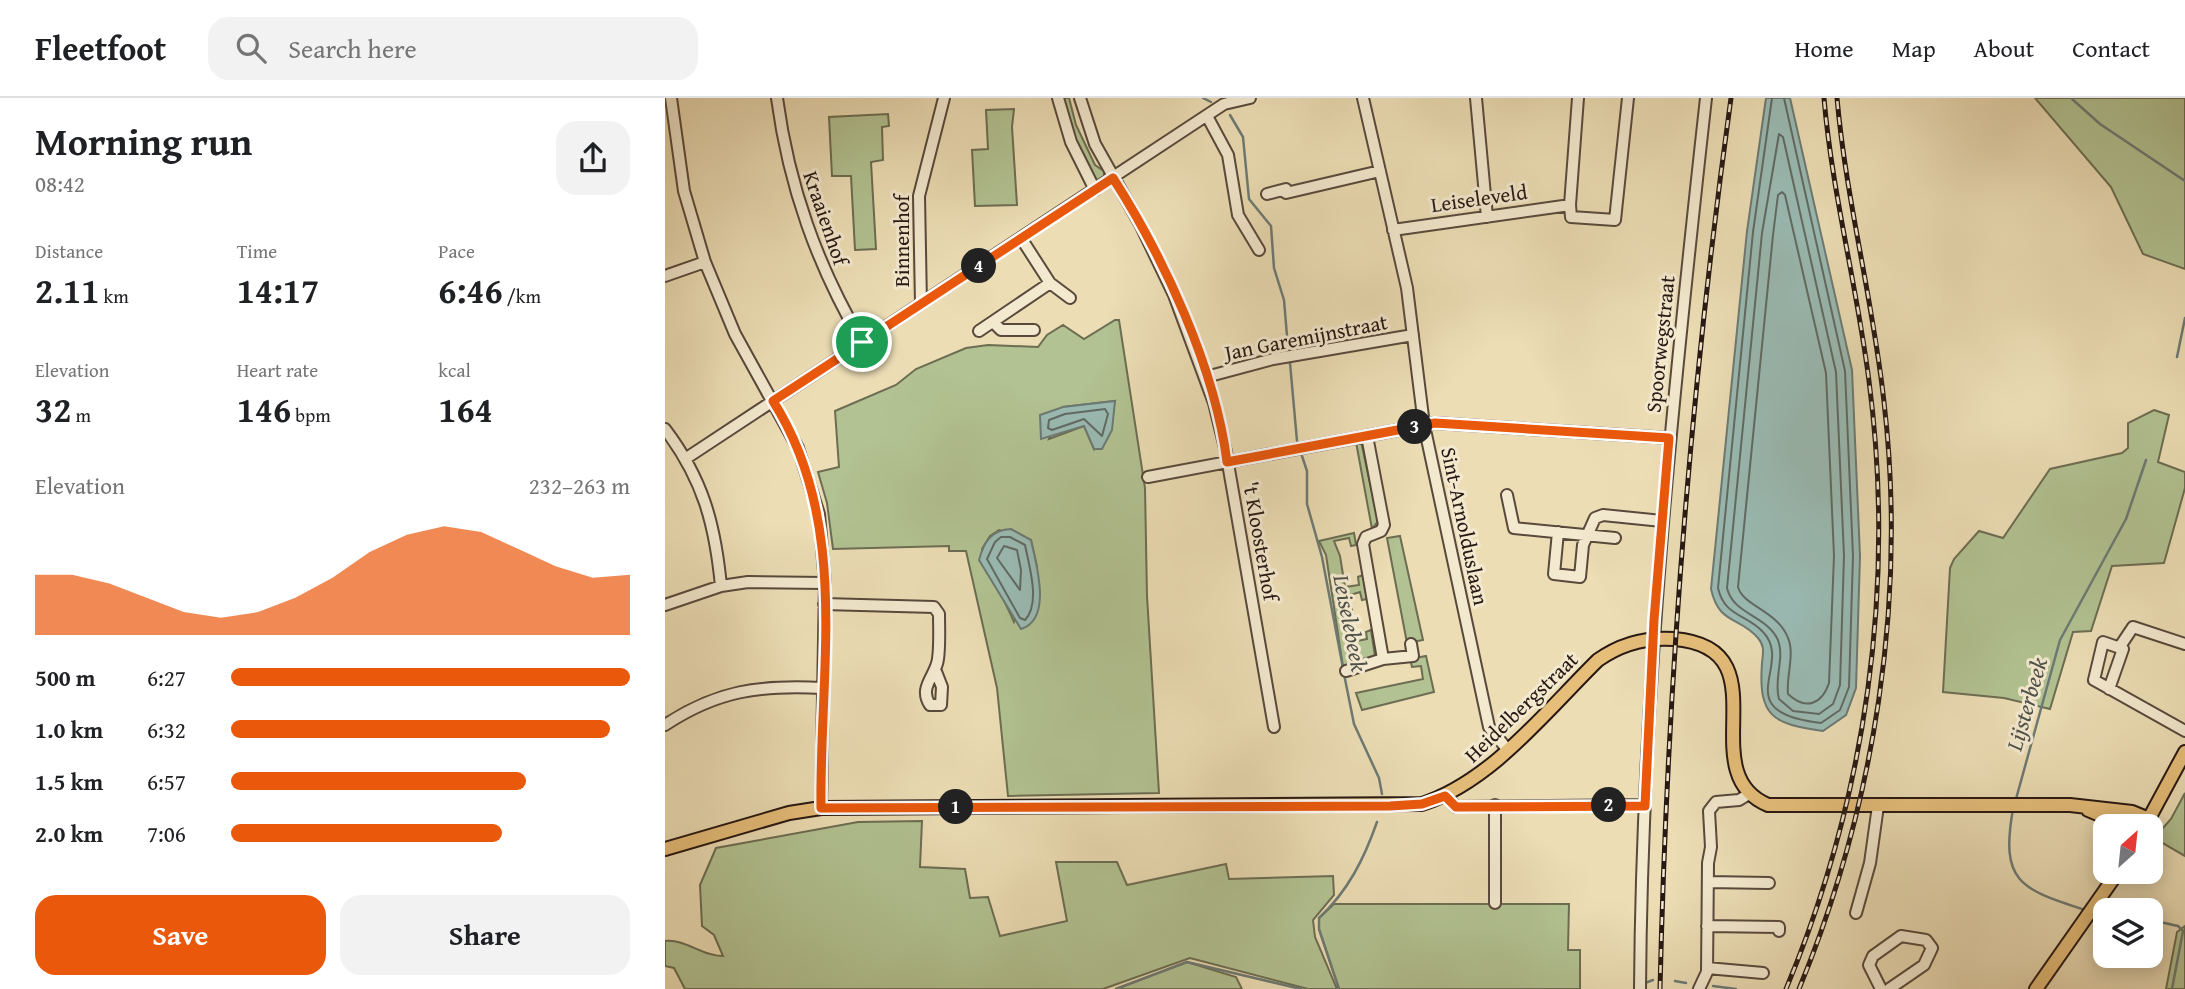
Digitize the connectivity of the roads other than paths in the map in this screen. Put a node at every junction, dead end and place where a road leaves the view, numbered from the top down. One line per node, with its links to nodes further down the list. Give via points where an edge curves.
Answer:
1 (671, 98): 23 (street, via 684,191)
2 (777, 98): 32 (street, Kraaienhof, via 789,172 804,224 826,278)
3 (944, 98): 27 (street, Binnenhof, via 919,195)
4 (1058, 98): 16 (street, via 1071,142)
5 (1080, 98): 15 (street, 't Kloosterhof, via 1095,144)
6 (1250, 98): 12 (street)
7 (1363, 98): 14 (street, Sint-Arnolduslaan)
8 (1476, 98): 19 (street)
9 (1578, 98): 18 (street)
10 (1628, 98): 18 (street, via 1615,220 1571,217)
11 (1706, 98): 38 (street, Spoorwegstraat)
12 (1229, 101): 13 (street)
13 (1207, 116): 15 (street); 22 (street, via 1228,155 1238,215)
14 (1380, 172): 17 (street); 20 (street, Sint-Arnolduslaan)
15 (1113, 178): 16 (street); 33 (street, 't Kloosterhof, via 1149,240)
16 (1094, 190): 21 (street)
17 (1267, 194)
18 (1570, 205): 19 (street, Leiseleveld)
19 (1487, 217): 20 (street, Leiseleveld)
20 (1394, 230): 31 (street, Sint-Arnolduslaan)
21 (1021, 238): 25 (street); 27 (street)
22 (1259, 250)
23 (705, 262): 24 (street); 34 (street, via 735,334)
24 (665, 276)
25 (1050, 283): 26 (street); 28 (street)
26 (1070, 298)
27 (921, 304): 32 (street)
28 (993, 322): 29 (street, via 1001,330); 30 (street)
29 (1034, 330)
30 (979, 331)
31 (1413, 335): 33 (street, Jan Garemijnstraat, via 1273,359); 35 (street, Sint-Arnolduslaan)
32 (862, 342): 34 (street)
33 (1206, 377): 40 (street, 't Kloosterhof)
34 (773, 401): 39 (street); 47 (street, via 794,438 813,489)
35 (1424, 425): 37 (street); 38 (street); 63 (street, Sint-Arnolduslaan, via 1489,727)
36 (665, 429): 39 (street)
37 (1367, 436): 40 (street); 55 (street, via 1384,525 1363,544)
38 (1669, 438): 43 (street, Spoorwegstraat)
39 (685, 458): 48 (street, via 709,510)
40 (1227, 462): 41 (street); 61 (street, 't Kloosterhof)
41 (1148, 477)
42 (1507, 495): 44 (street, via 1514,528)
43 (1662, 521): 45 (street, via 1598,516); 51 (street, Spoorwegstraat)
44 (1558, 532): 45 (street); 45 (street, via 1554,574 1580,577)
45 (1588, 536): 46 (street)
46 (1615, 538)
47 (825, 583): 48 (street); 49 (street)
48 (721, 586): 50 (street)
49 (824, 604): 56 (street, via 933,607 939,614); 58 (street)
50 (665, 605)
51 (1654, 637): 63 (main road, Heidelbergstraat, via 1618,648 1598,660); 65 (main road, via 1700,643 1725,664 1735,691 1733,757); 69 (street, Spoorwegstraat)
52 (1411, 643): 55 (street, via 1413,656)
53 (2185, 644): 54 (street, via 2133,627)
54 (2119, 648): 59 (street, via 2123,649); 59 (street, via 2103,642 2094,680)
55 (1383, 659): 57 (street)
56 (935, 669)
57 (1346, 671)
58 (822, 688): 60 (street, via 775,687 729,693); 71 (street)
59 (2109, 689): 62 (street)
60 (665, 725)
61 (1274, 727)
62 (2185, 731)
63 (1507, 749): 66 (main road, Heidelbergstraat, via 1484,771)
64 (2185, 752): 74 (main road)
65 (1749, 794): 70 (main road, via 1768,805); 76 (street, via 1739,800 1720,800 1711,807)
66 (1445, 796): 67 (street, via 1456,807); 71 (main road, Heidelbergstraat, via 1422,804 1390,806)
67 (1495, 805): 69 (street); 79 (street)
68 (2070, 805): 70 (main road); 72 (main road); 73 (main road)
69 (1645, 806): 85 (street, Spoorwegstraat)
70 (1878, 807): 80 (street, via 1870,863)
71 (821, 808): 75 (main road, Heidelbergstraat)
72 (2094, 814)
73 (2135, 814)
74 (2151, 814)
75 (665, 849)
76 (1708, 882): 77 (street); 81 (street)
77 (1769, 883)
78 (2110, 884): 89 (main road)
79 (1495, 903)
80 (1856, 913)
81 (1707, 926): 82 (street, via 1779,927); 83 (street)
82 (1779, 931)
83 (1707, 968): 84 (street); 86 (street)
84 (1763, 973)
85 (1640, 986)
86 (1699, 989)
87 (1880, 989): 88 (street, via 1869,965 1873,956 1901,936 1926,940 1932,948 1928,961)
88 (1889, 989)
89 (2036, 989)

